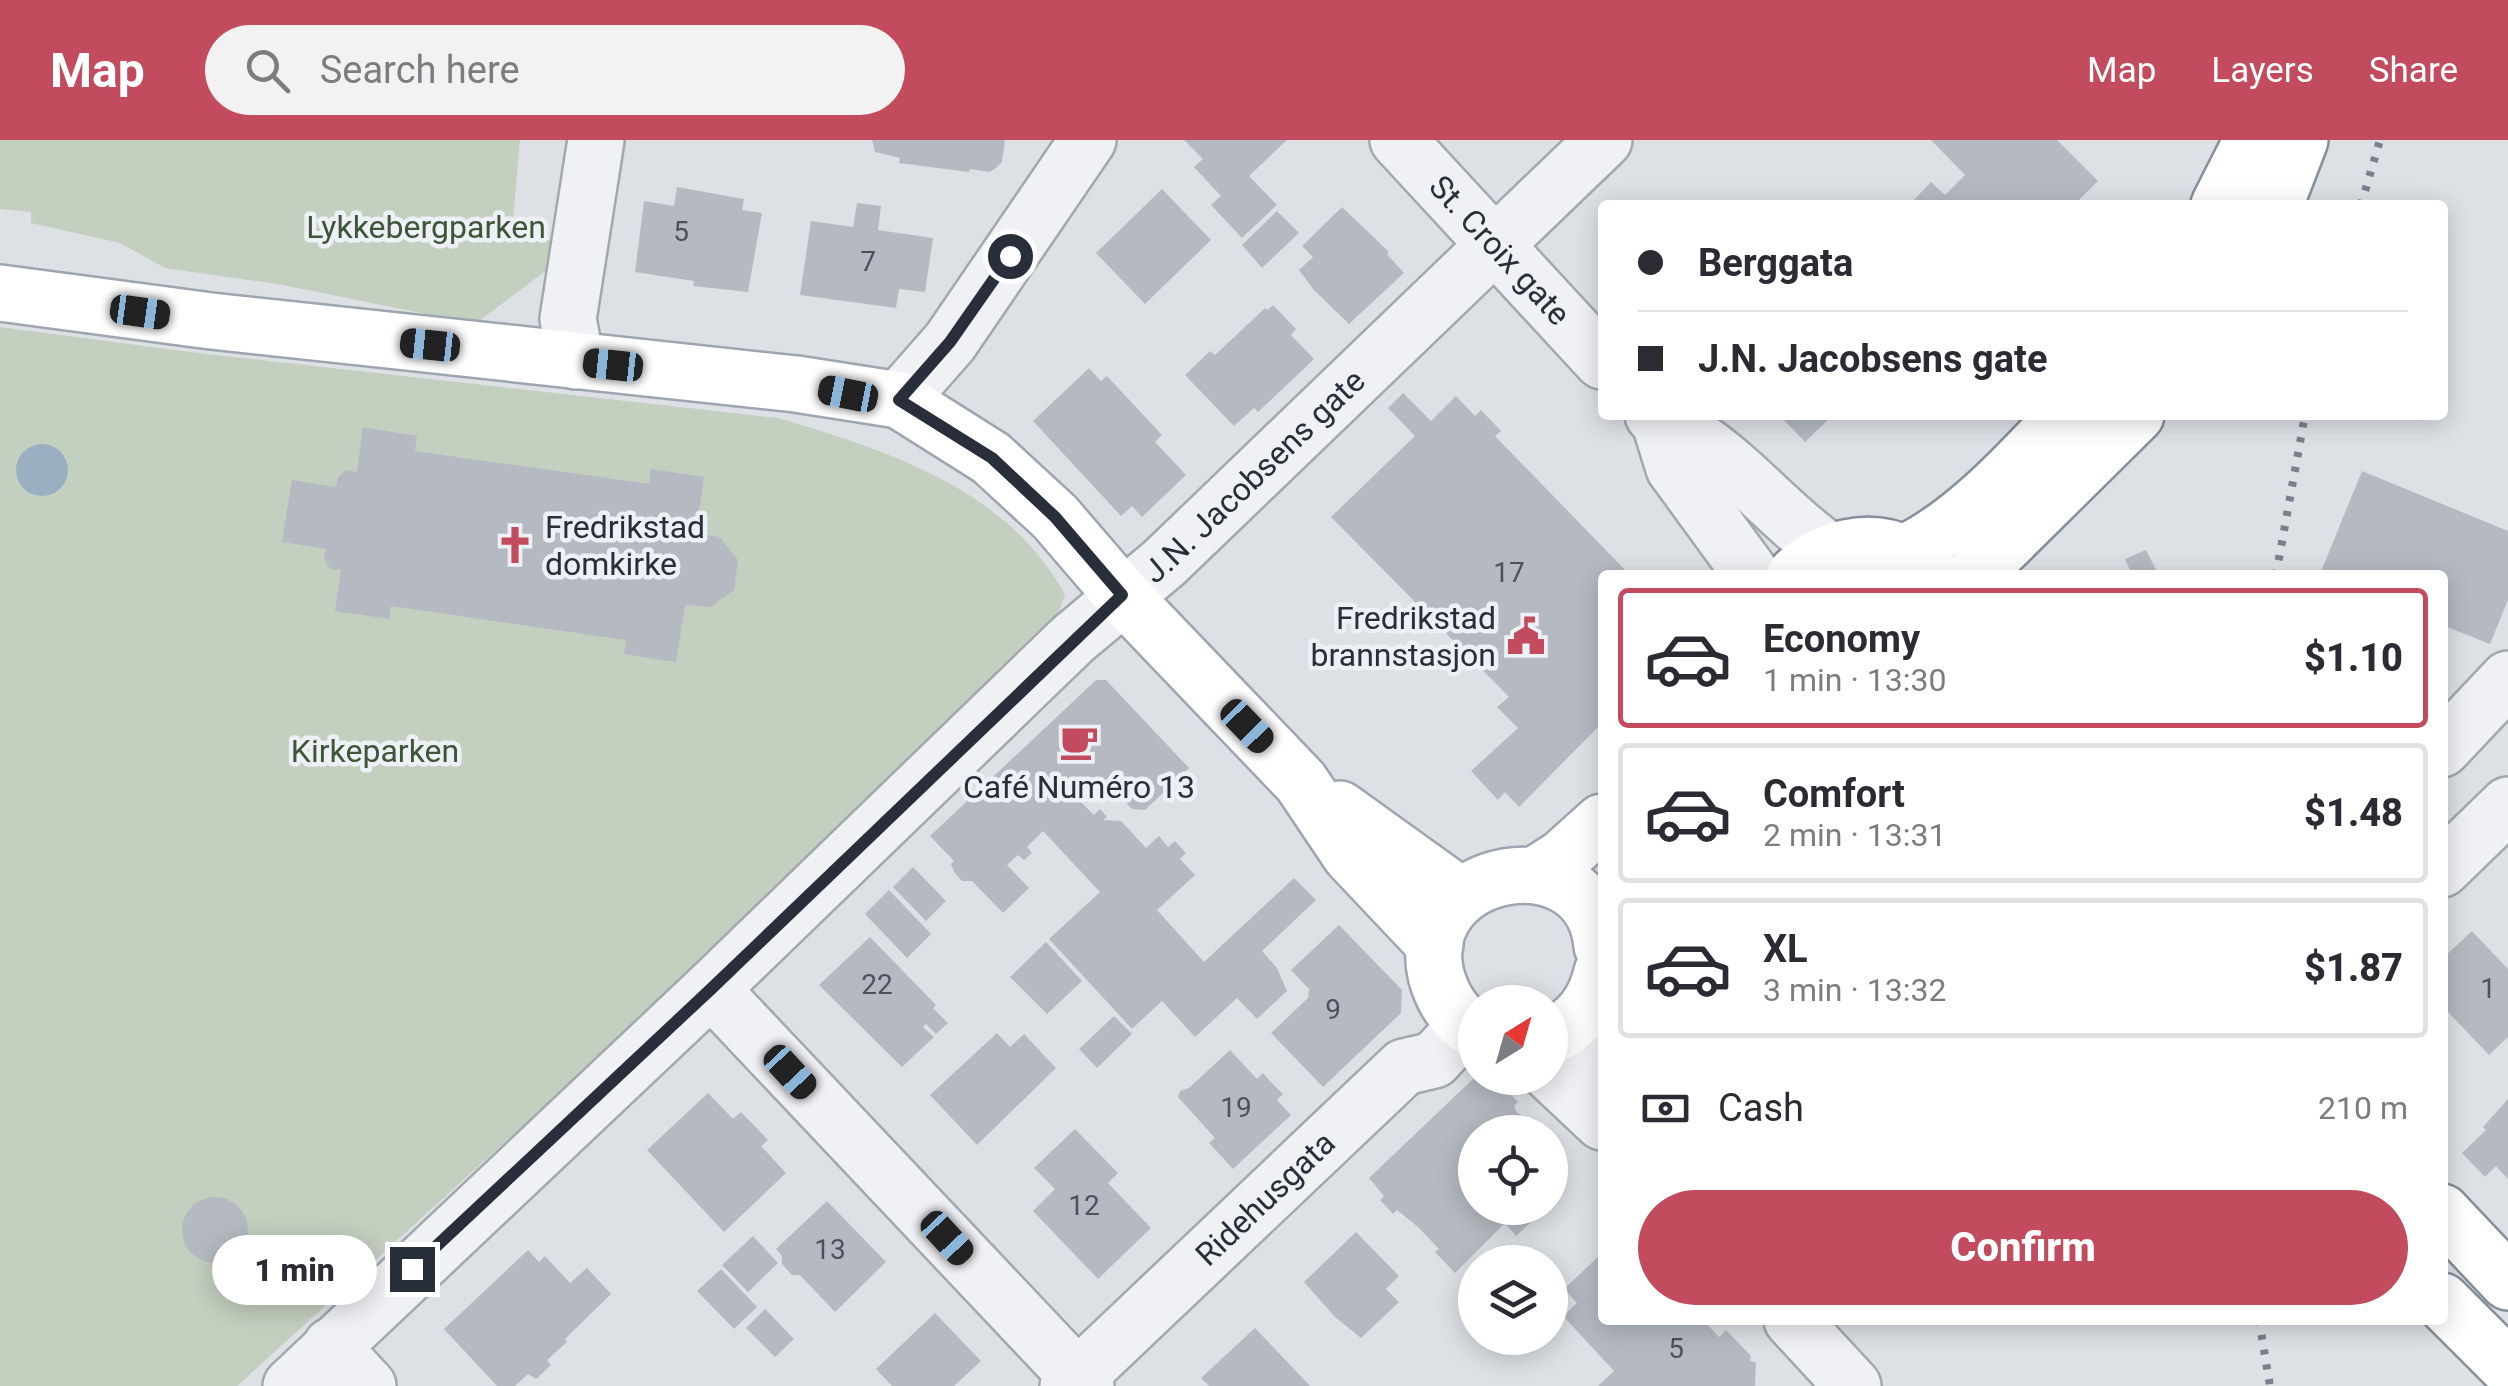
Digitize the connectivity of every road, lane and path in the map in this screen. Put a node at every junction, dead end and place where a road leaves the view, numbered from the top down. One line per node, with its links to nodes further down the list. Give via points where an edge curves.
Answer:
1 (596, 140): 12 (street, via 568,318)
2 (1088, 140): 13 (street, via 950,342)
3 (1398, 140): 9 (street, St. Croix gate)
4 (1604, 140): 9 (street, J.N. Jacobsens gate)
5 (2252, 140): 7 (main road)
6 (2300, 140): 8 (main road)
7 (2222, 200)
8 (2278, 200)
9 (1495, 245): 11 (street, St. Croix gate); 22 (street, J.N. Jacobsens gate, via 1164,563)
10 (0, 292): 12 (main road)
11 (1598, 358)
12 (576, 361): 13 (main road)
13 (899, 400): 22 (main road, via 992,458 1055,517)
14 (1657, 420): 19 (street, via 1674,468)
15 (1659, 420): 17 (street, via 1700,440 1803,533)
16 (2100, 427): 18 (main road, via 1962,514 1922,545); 20 (main road); 21 (main road)
17 (1812, 563): 18 (main road, via 1866,545)
18 (1919, 564)
19 (1748, 570)
20 (1978, 570)
21 (2028, 570)
22 (1122, 595): 25 (main road); 33 (street, J.N. Jacobsens gate)
23 (2508, 679): 24 (street)
24 (2448, 743)
25 (1300, 782): 30 (main road); 32 (main road, via 1350,855)
26 (2508, 805): 28 (street)
27 (1598, 826): 29 (main road)
28 (2448, 863)
29 (1535, 874): 30 (main road, via 1495,876); 31 (main road, via 1577,895)
30 (1460, 896): 32 (main road)
31 (1598, 927)
32 (1435, 945): 34 (main road, via 1440,990)
33 (711, 989): 42 (street, J.N. Jacobsens gate); 44 (street)
34 (1458, 1015)
35 (1458, 1039): 44 (street, Ridehusgata, via 1434,1060 1404,1067)
36 (1568, 1089): 37 (street)
37 (1598, 1118)
38 (2448, 1218): 39 (main road)
39 (2508, 1282)
40 (2448, 1307): 43 (main road)
41 (1797, 1325): 47 (street)
42 (331, 1346): 45 (street, J.N. Jacobsens gate); 46 (street)
43 (2508, 1367)
44 (1077, 1383)
45 (291, 1386)
46 (368, 1386)
47 (1853, 1386)

